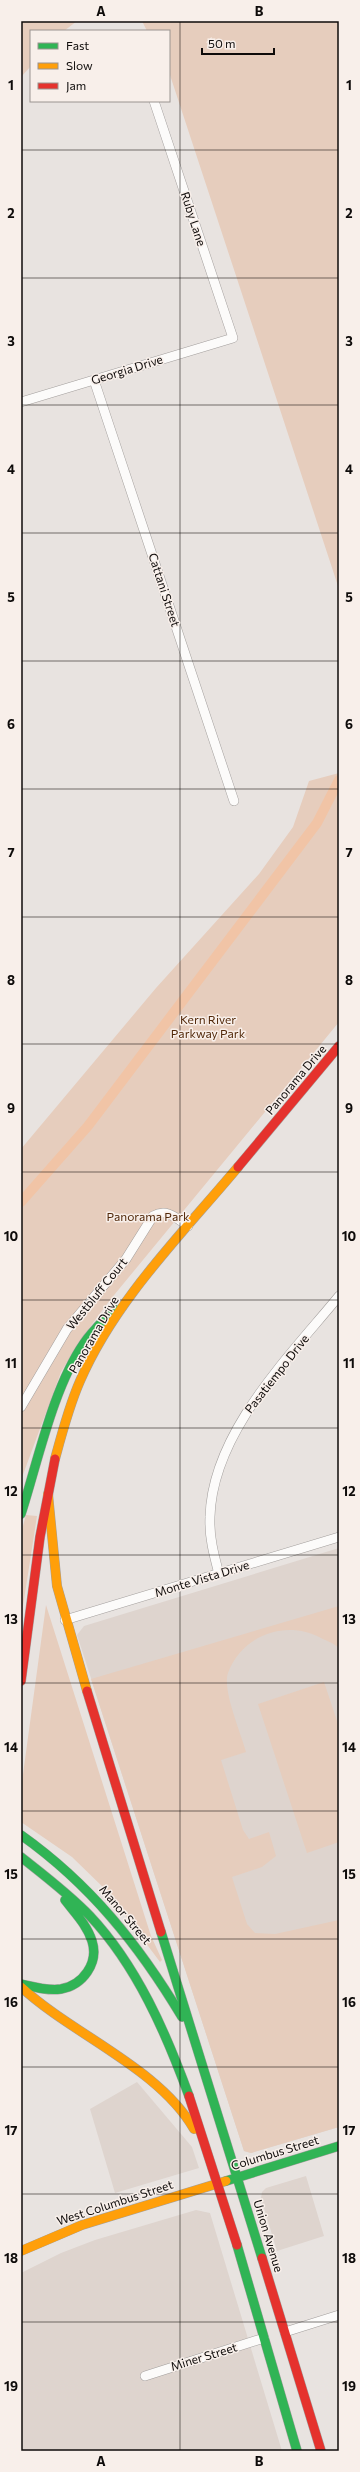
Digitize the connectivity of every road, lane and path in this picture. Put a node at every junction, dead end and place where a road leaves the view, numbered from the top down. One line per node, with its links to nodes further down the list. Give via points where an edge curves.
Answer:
1 (154, 102): 2 (street, Ruby Lane)
2 (233, 338): 3 (street, Georgia Drive)
3 (94, 380): 4 (street, Georgia Drive); 5 (street, Cattani Street)
4 (21, 402)
5 (234, 800)
6 (339, 1046): 7 (main road, Panorama Drive)
7 (185, 1230): 9 (street, Westbluff Court, via 171,1214 165,1212 153,1216 126,1259 67,1329); 10 (main road, Panorama Drive, via 131,1296 96,1351 75,1394 57,1450); 11 (main road, via 84,1343 78,1353 59,1394)
8 (339, 1296): 13 (street, Pasatiempo Drive, via 262,1389 242,1420 226,1453 212,1498 210,1516 212,1550)
9 (21, 1407)
10 (48, 1494): 14 (main road, via 57,1586); 15 (main road, Panorama Drive)
11 (21, 1514)
12 (339, 1537): 13 (street, Monte Vista Drive)
13 (219, 1574): 14 (street, Monte Vista Drive)
14 (65, 1620): 20 (main road, via 179,1986)
15 (21, 1681)
16 (21, 1835): 20 (main road, Manor Street, via 79,1882 116,1918 164,1986)
17 (21, 1857): 18 (main road)
18 (49, 1879): 19 (main road, via 87,1929 93,1942 94,1957 81,1980 62,1989); 22 (main road, via 82,1908 109,1938 141,1987 166,2036)
19 (21, 1985): 22 (main road, via 32,1997 173,2099 189,2118)
20 (189, 2029): 23 (main road, Union Avenue)
21 (339, 2146): 23 (main road, Columbus Street)
22 (212, 2164): 24 (main road)
23 (238, 2177): 24 (main road, Columbus Street); 27 (main road, Union Avenue)
24 (218, 2183): 25 (main road, West Columbus Street, via 82,2225); 28 (main road)
25 (21, 2251)
26 (339, 2315): 27 (street)
27 (285, 2332): 31 (main road, Union Avenue)
28 (264, 2338): 29 (street, Miner Street); 30 (main road)
29 (145, 2376)
30 (297, 2451)
31 (321, 2451)

